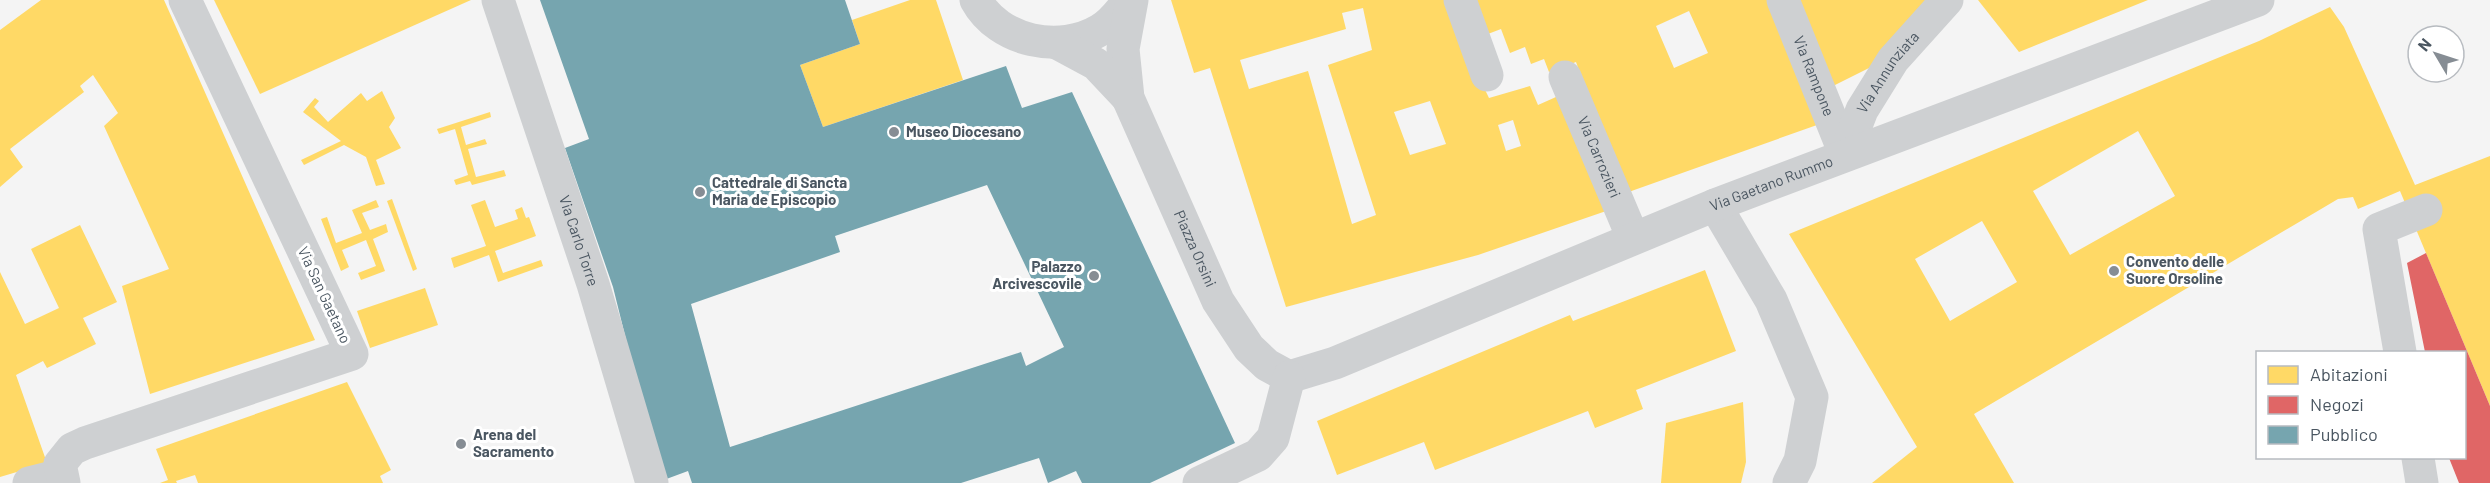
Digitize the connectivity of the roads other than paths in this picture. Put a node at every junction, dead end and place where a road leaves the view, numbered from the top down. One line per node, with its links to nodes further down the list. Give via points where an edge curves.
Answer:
1 (185, 0): 20 (street, Via San Gaetano, via 352,354 85,443 72,449 60,464)
2 (498, 0): 22 (street, Via Carlo Torre, via 594,284)
3 (1131, 0): 9 (street, Piazza Orsini, via 1100,30); 12 (street, Piazza Orsini, via 1123,49)
4 (1460, 0): 10 (street)
5 (1783, 0): 13 (street, Via Rampone)
6 (1947, 0): 13 (street, Via Annunziata, via 1893,60 1862,110)
7 (2258, 0): 13 (street, Via Gaetano Rummo)
8 (975, 1): 9 (street, Piazza Orsini, via 1014,35)
9 (1057, 43): 12 (street, Piazza Orsini, via 1096,64)
10 (1487, 75)
11 (1565, 77): 16 (street, Via Carrozieri)
12 (1128, 98): 18 (street, Piazza Orsini, via 1218,301 1248,348)
13 (1845, 154): 14 (street, Via Gaetano Rummo)
14 (1715, 205): 16 (street, Via Gaetano Rummo); 24 (street, via 1771,300 1812,397 1800,461)
15 (2426, 210): 17 (street, via 2379,229)
16 (1633, 238): 18 (street, Via Gaetano Rummo, via 1319,369)
17 (2400, 351)
18 (1289, 377): 23 (street, via 1273,438 1258,455)
19 (2418, 459): 25 (street)
20 (63, 479): 21 (street)
21 (29, 483)
22 (652, 483)
23 (1199, 483)
24 (1789, 483)
25 (2422, 483)

